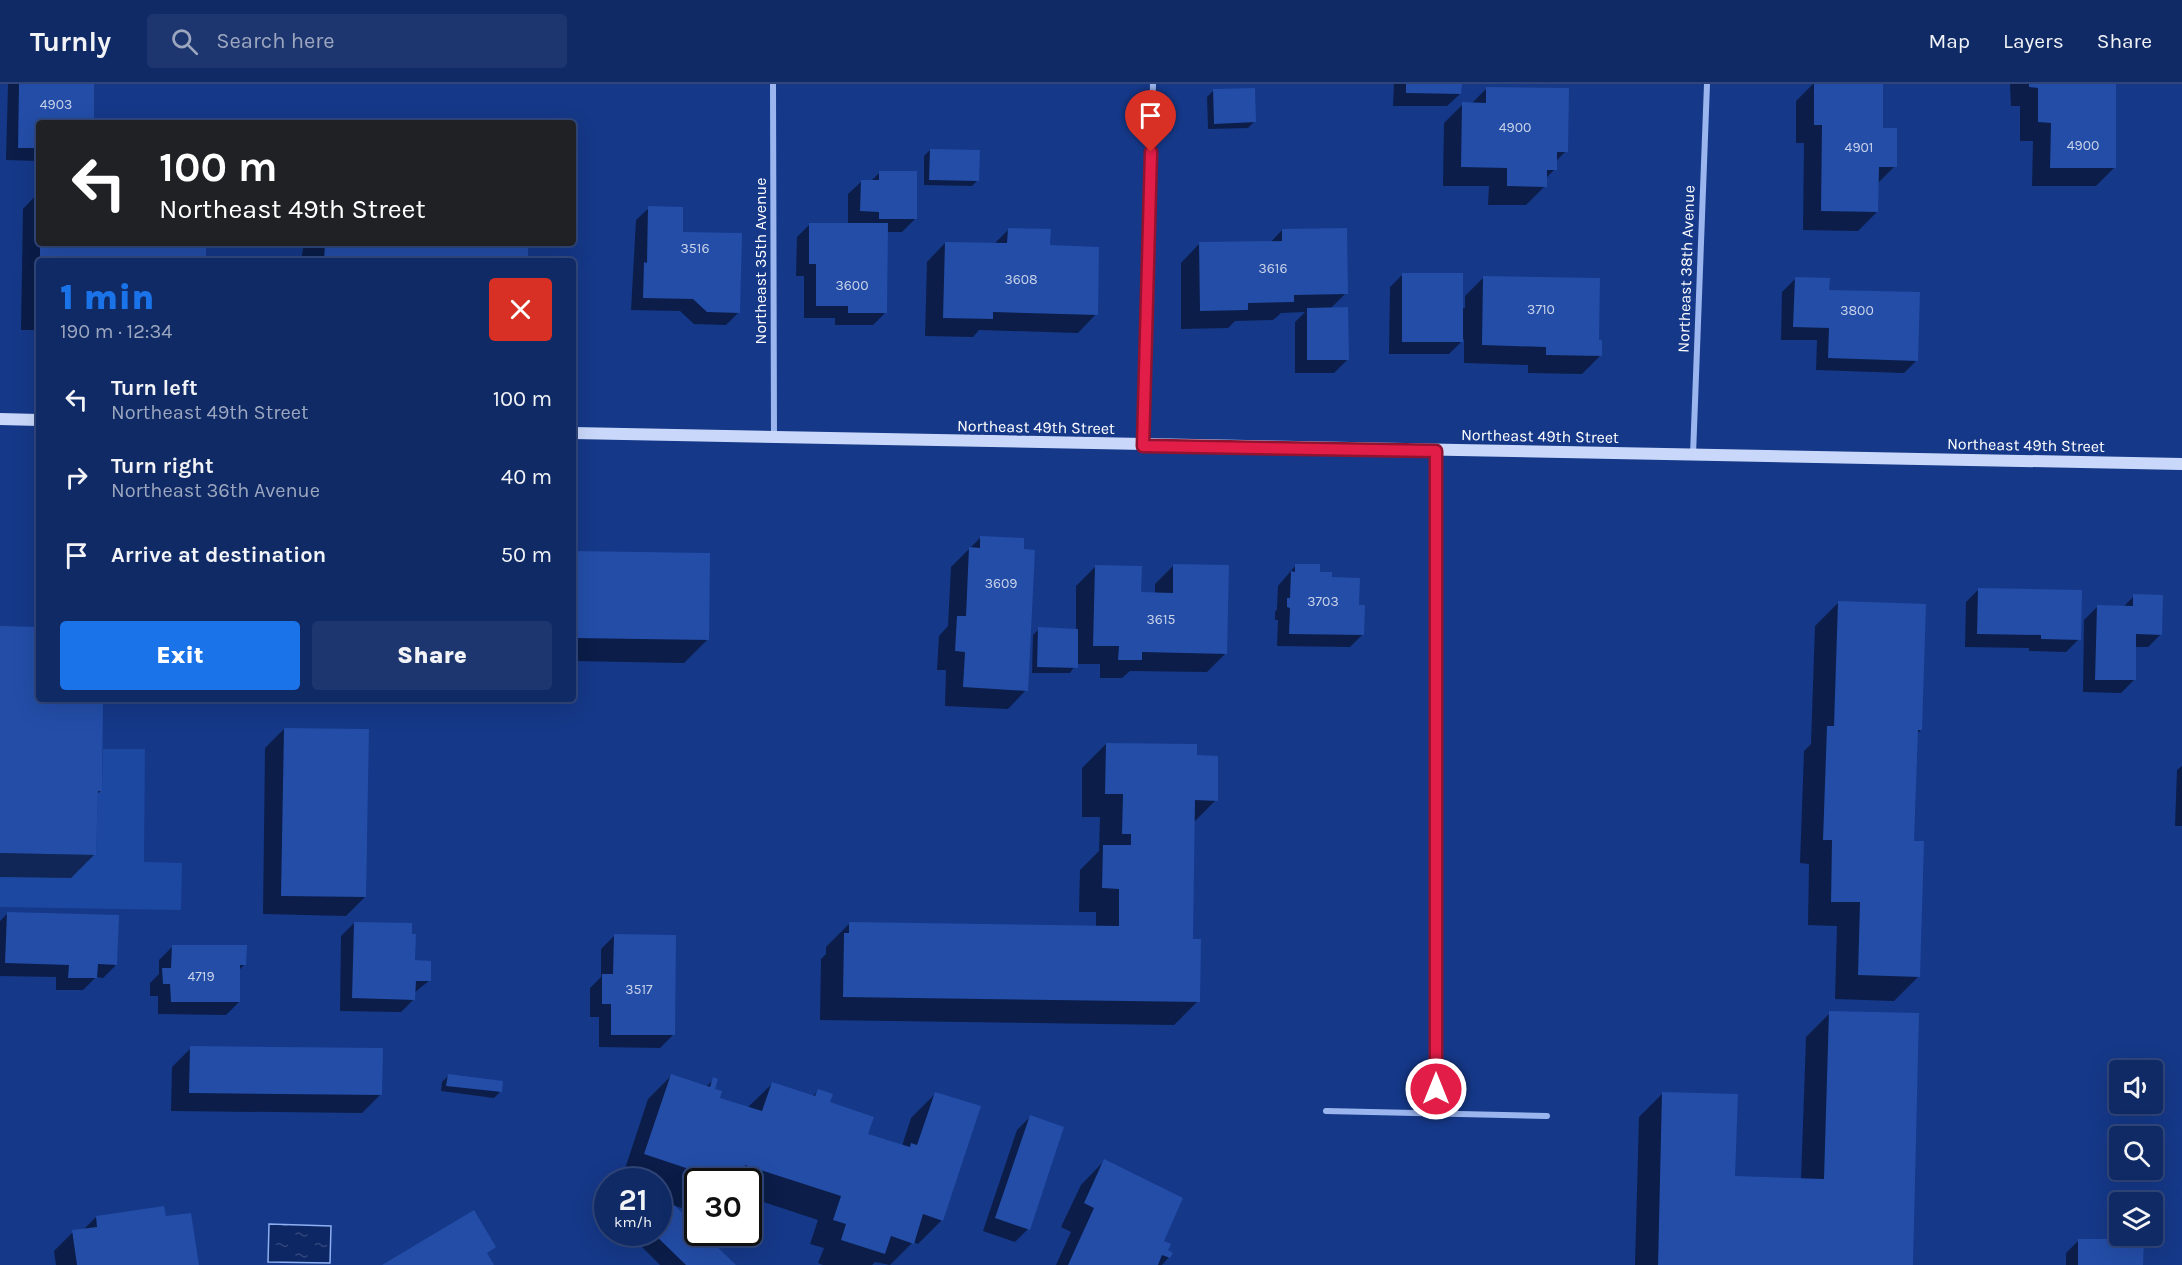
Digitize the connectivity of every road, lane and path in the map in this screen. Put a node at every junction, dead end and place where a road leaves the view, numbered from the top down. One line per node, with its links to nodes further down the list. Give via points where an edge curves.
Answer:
1 (773, 84): 7 (street, Northeast 35th Avenue)
2 (1153, 84): 8 (street)
3 (1707, 84): 10 (street, Northeast 38th Avenue)
4 (0, 419): 5 (street)
5 (36, 420)
6 (576, 433): 7 (street, Northeast 49th Street)
7 (774, 439): 8 (street, Northeast 49th Street)
8 (1143, 446): 9 (street, Northeast 49th Street)
9 (1436, 451): 10 (street, Northeast 49th Street); 13 (street)
10 (1693, 455): 11 (street, Northeast 49th Street)
11 (2182, 464)
12 (1326, 1111): 13 (street)
13 (1436, 1113): 14 (street)
14 (1547, 1116)

